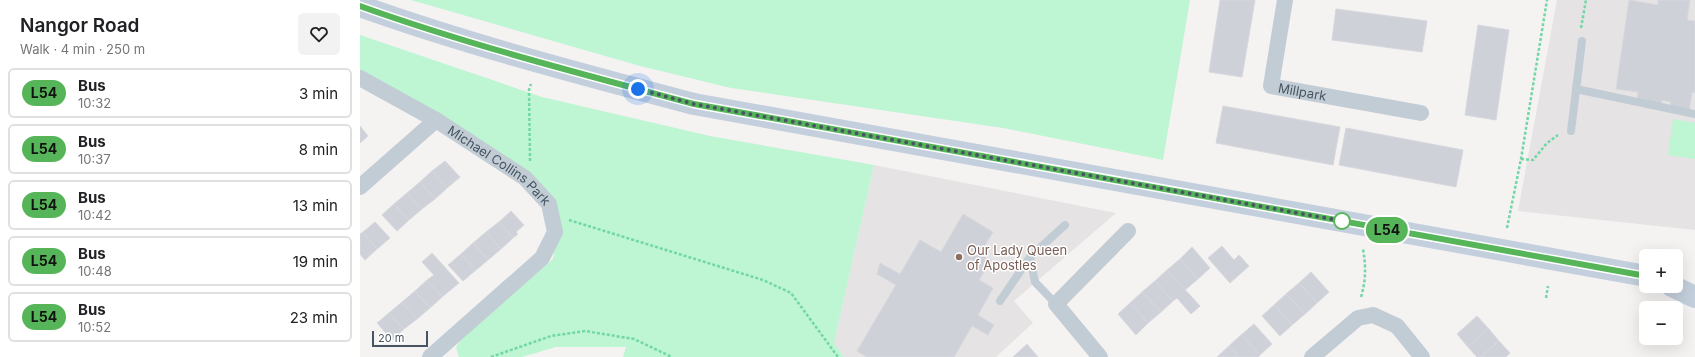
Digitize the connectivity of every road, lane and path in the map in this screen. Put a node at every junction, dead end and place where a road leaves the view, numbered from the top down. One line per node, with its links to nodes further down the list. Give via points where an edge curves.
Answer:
1 (1285, 0): 9 (street, Millpark, via 1271,86)
2 (1547, 0): 13 (path)
3 (1586, 0): 5 (path, via 1580,32)
4 (360, 6): 22 (main road, via 540,62 694,104)
5 (1582, 41): 8 (lane)
6 (360, 78): 11 (street, Michael Collins Park)
7 (531, 84): 14 (path, via 531,172)
8 (1576, 90): 10 (lane); 12 (lane)
9 (1421, 113)
10 (1695, 114)
11 (436, 120): 14 (street, Michael Collins Park); 15 (street, Michael Collins Park)
12 (1571, 131): 13 (path, via 1563,131 1533,160)
13 (1520, 159): 18 (path)
14 (525, 178): 34 (street, Michael Collins Park, via 550,204 555,232 542,258)
15 (360, 187)
16 (565, 219): 37 (path, via 764,280 791,293)
17 (1065, 225): 21 (lane)
18 (1507, 228)
19 (1128, 231): 33 (street)
20 (1363, 250): 29 (path, via 1366,267)
21 (1030, 257): 32 (lane); 33 (lane, via 1036,282)
22 (1639, 275)
23 (1683, 282): 24 (main road)
24 (1695, 282)
25 (1683, 284): 27 (main road)
26 (1548, 286): 31 (path)
27 (1695, 288)
28 (1683, 291): 30 (main road)
29 (1362, 296)
30 (1695, 297)
31 (1546, 298)
32 (1000, 301)
33 (1056, 304): 38 (street)
34 (430, 357)
35 (491, 357): 36 (path, via 551,336 585,330 634,339)
36 (672, 357)
37 (838, 357)
38 (1100, 357)
39 (1312, 357): 40 (street, via 1358,318 1373,315 1397,326)
40 (1422, 357)

